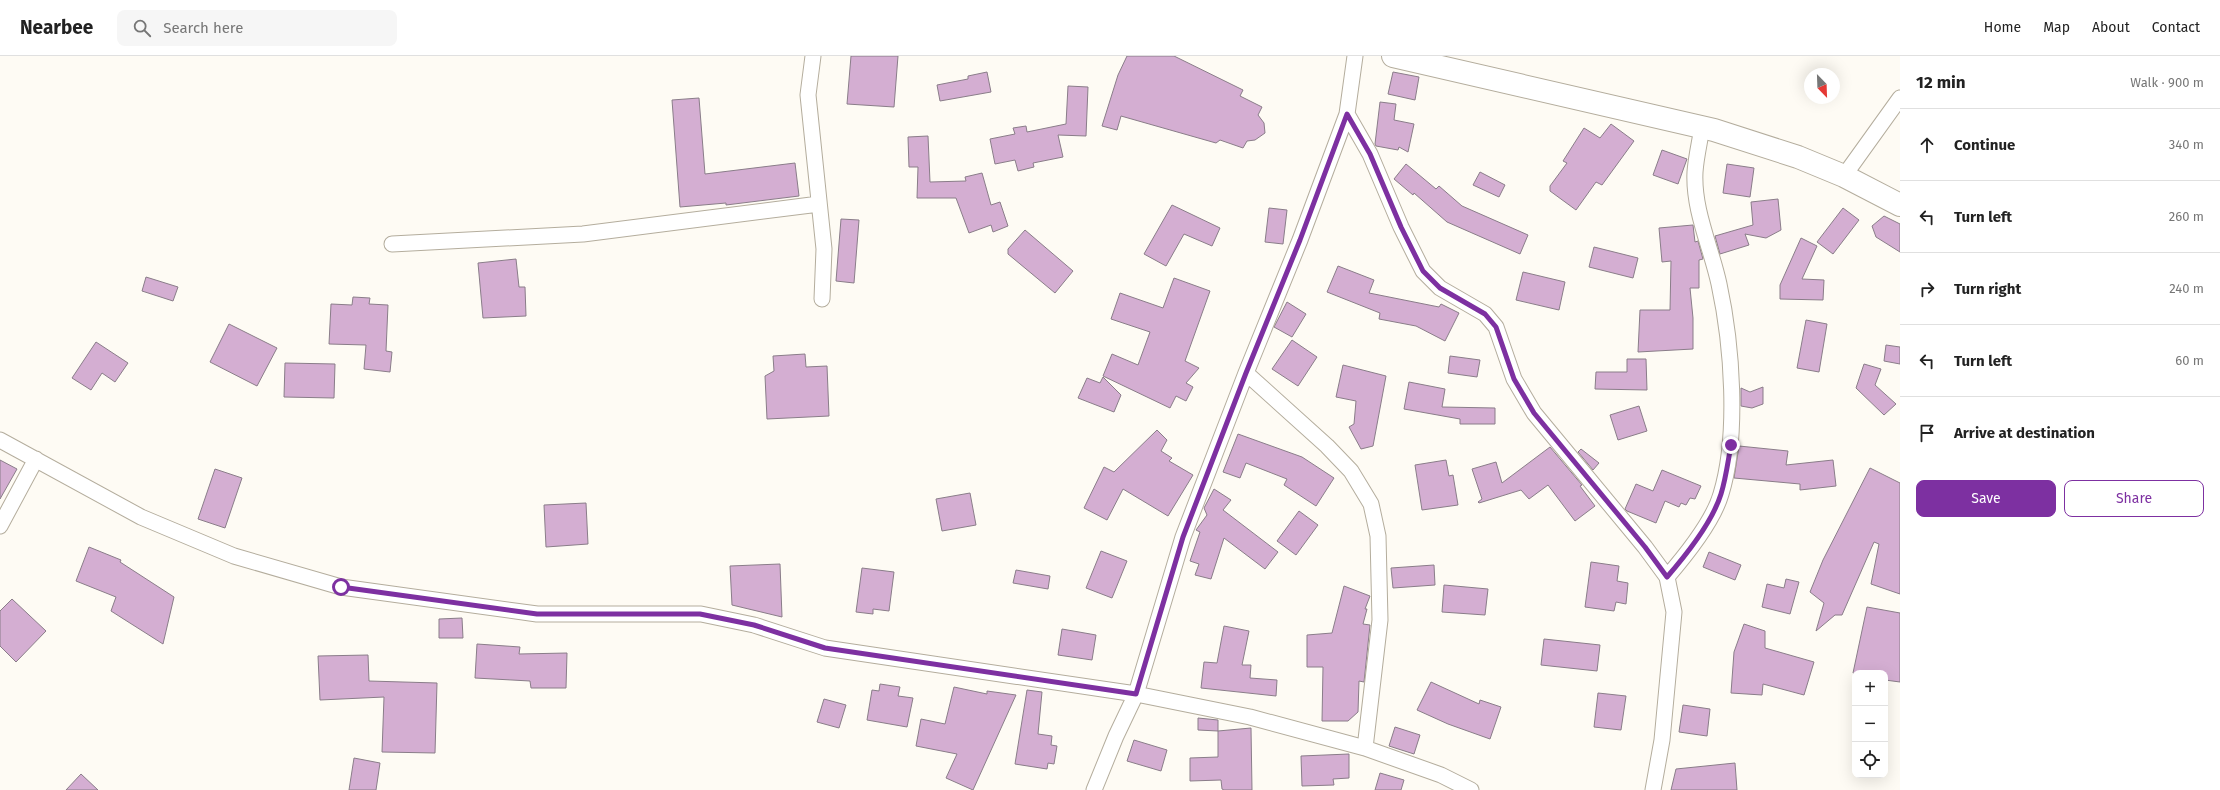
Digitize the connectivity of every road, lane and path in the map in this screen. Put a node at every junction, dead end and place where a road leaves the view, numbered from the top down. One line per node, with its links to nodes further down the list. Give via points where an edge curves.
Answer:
1 (813, 56): 8 (street, via 808,95)
2 (1355, 56): 5 (street)
3 (1393, 56): 6 (main road)
4 (1900, 98): 7 (street)
5 (1347, 114): 12 (street); 16 (street, via 1370,154 1423,271 1440,288 1485,314 1496,327 1514,379 1534,413)
6 (1702, 127): 7 (main road, via 1798,157); 16 (street, via 1695,172 1698,206 1719,284 1730,348 1731,445 1721,495 1686,555)
7 (1844, 176): 9 (main road)
8 (819, 204): 10 (street, via 583,234); 11 (street, via 824,249)
9 (1900, 205)
10 (392, 244)
11 (822, 299)
12 (1246, 373): 17 (street, via 1183,537); 18 (street, via 1327,446 1351,472 1371,504 1378,536 1380,620)
13 (0, 440): 14 (street)
14 (36, 459): 15 (street); 17 (street, via 148,520 234,556 341,587 537,614 700,614 754,625 825,648)
15 (0, 526)
16 (1667, 577): 21 (street, via 1674,612 1662,740)
17 (1136, 694): 18 (street, via 1250,717); 19 (street)
18 (1365, 748): 20 (street, via 1441,775)
19 (1094, 790)
20 (1471, 790)
21 (1653, 790)

